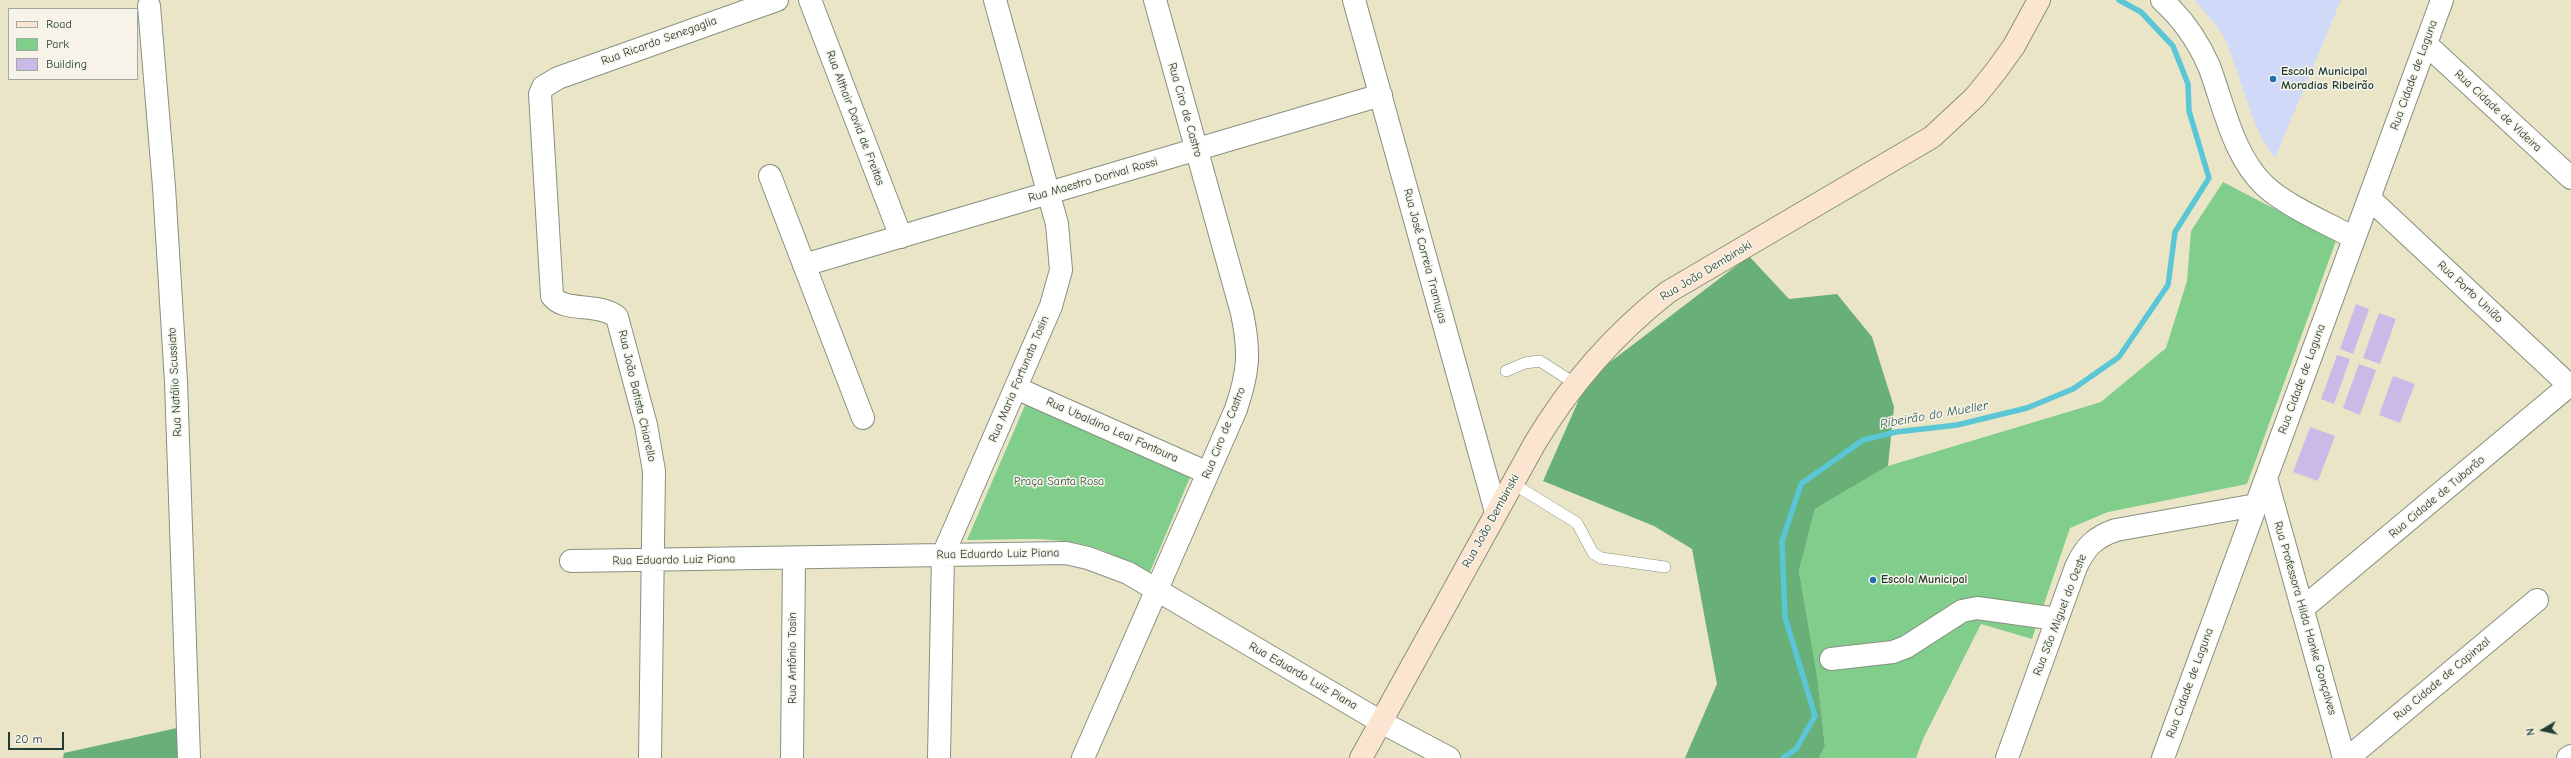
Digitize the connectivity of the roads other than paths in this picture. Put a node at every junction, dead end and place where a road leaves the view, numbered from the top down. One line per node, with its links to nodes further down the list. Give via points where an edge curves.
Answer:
1 (777, 0): 9 (street, Rua Ricardo Senegaglia)
2 (810, 0): 19 (street, Rua Althair David de Freitas)
3 (995, 0): 17 (street, Rua Maria Fortunata Tosin)
4 (1155, 0): 14 (street, Rua Ciro de Castro)
5 (1354, 0): 13 (street, Rua José Correia Tramujas)
6 (2039, 0): 23 (main road, Rua João Dembinski, via 2014,46 1996,71 1965,108 1932,138 1668,292 1606,346)
7 (2162, 0): 20 (street, via 2188,28 2200,47 2240,150 2252,170 2265,186 2282,198)
8 (2442, 0): 11 (street, Rua Cidade de Laguna)
9 (743, 5): 12 (street, Rua Ricardo Senegaglia, via 558,78)
10 (149, 6): 44 (street, Rua Natálio Scussiato, via 175,354)
11 (2426, 44): 16 (street, Rua Cidade de Videira); 18 (street, Rua Cidade de Laguna)
12 (543, 87): 34 (street, Rua João Batista Chiarello, via 539,102 550,289 556,302 602,308 617,317 620,324 651,448 654,494)
13 (1381, 95): 14 (street, Rua Maestro Dorival Rossi); 31 (street, Rua José Correia Tramujas)
14 (1196, 150): 17 (street, Rua Maestro Dorival Rossi); 27 (street, Rua Ciro de Castro, via 1247,338 1248,365 1236,409)
15 (770, 176): 21 (street)
16 (2571, 178)
17 (1050, 192): 19 (street, Rua Maestro Dorival Rossi); 25 (street, Rua Maria Fortunata Tosin, via 1060,246 1061,270 1051,306)
18 (2369, 198): 20 (street, Rua Cidade de Laguna); 24 (street, Rua Porto União)
19 (901, 237): 21 (street, Rua Maestro Dorival Rossi)
20 (2354, 238): 28 (street, Rua Cidade de Laguna)
21 (804, 265): 26 (street)
22 (1506, 371): 23 (lane, via 1525,363 1540,361)
23 (1574, 383): 29 (main road, Rua João Dembinski, via 1553,412)
24 (2571, 385): 39 (street, Rua Cidade de Tubarão)
25 (1016, 388): 27 (street, Rua Ubaldino Leal Fontoura); 32 (street, Rua Maria Fortunata Tosin)
26 (863, 418)
27 (1208, 473): 37 (street, Rua Ciro de Castro)
28 (2266, 478): 30 (street, Rua Cidade de Laguna); 39 (street, Rua Professora Hilda Hanke Gonçalves)
29 (1512, 483): 31 (main road, Rua João Dembinski); 36 (lane, via 1577,523 1593,553 1601,558)
30 (2256, 505): 40 (street, Rua São Miguel do Oeste, via 2101,535 2090,543 2082,555); 52 (street, Rua Cidade de Laguna)
31 (1496, 512): 42 (main road, Rua João Dembinski)
32 (943, 555): 33 (street, Rua Eduardo Luiz Piana); 37 (street, Rua Eduardo Luiz Piana, via 1066,553 1110,565); 47 (street, Rua Maria Fortunata Tosin)
33 (794, 558): 34 (street, Rua Eduardo Luiz Piana); 46 (street, Rua Antônio Tosin)
34 (653, 560): 35 (street, Rua Eduardo Luiz Piana); 45 (street, Rua João Batista Chiarello)
35 (571, 561)
36 (1665, 567)
37 (1157, 590): 42 (street, Rua Eduardo Luiz Piana); 48 (street, Rua Ciro de Castro)
38 (2537, 600): 54 (street, Rua Cidade de Capinzal)
39 (2302, 609): 53 (street, Rua Professora Hilda Hanke Gonçalves)
40 (2057, 619): 41 (street, via 1978,608 1962,611 1906,647 1893,652); 51 (street, Rua São Miguel do Oeste)
41 (1831, 659)
42 (1381, 722): 49 (main road, Rua João Dembinski); 50 (street, Rua Eduardo Luiz Piana)
43 (2571, 756): 55 (street)
44 (189, 758)
45 (650, 758)
46 (792, 758)
47 (939, 758)
48 (1083, 758)
49 (1361, 758)
50 (1449, 758)
51 (2007, 758)
52 (2162, 758)
53 (2344, 758)
54 (2348, 758)
55 (2568, 758)

